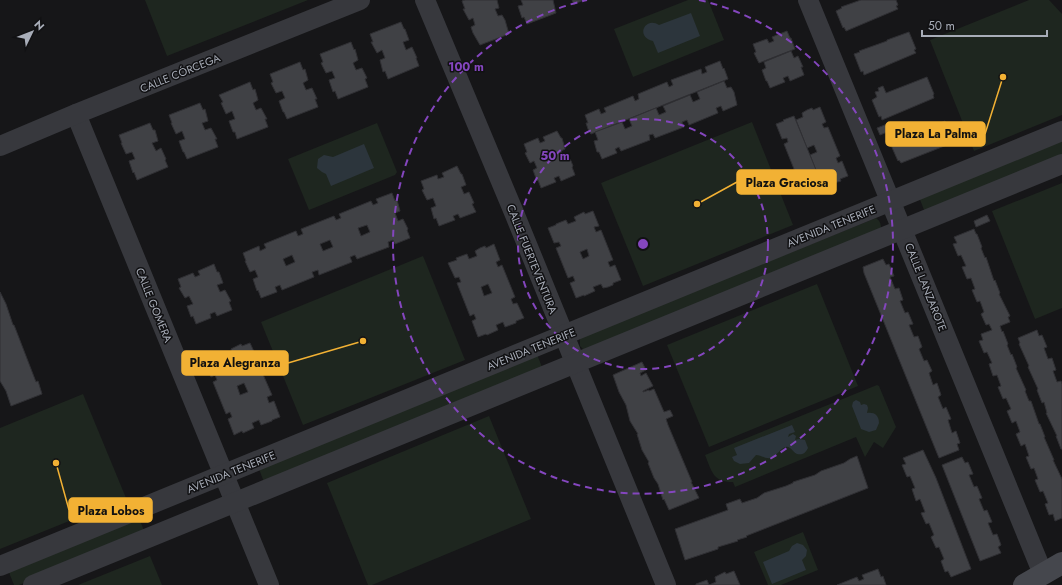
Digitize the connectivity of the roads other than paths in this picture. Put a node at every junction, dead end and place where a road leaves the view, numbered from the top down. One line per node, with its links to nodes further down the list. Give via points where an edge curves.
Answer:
1 (360, 0): 4 (street, CALLE CÓRCEGA)
2 (425, 0): 10 (street, CALLE FUERTEVENTURA)
3 (808, 0): 8 (street, CALLE LANZAROTE)
4 (76, 114): 6 (street, CALLE CÓRCEGA); 12 (street, CALLE GOMERA)
5 (1062, 131): 8 (street, AVENIDA TENERIFE)
6 (0, 146)
7 (1062, 164): 9 (street)
8 (890, 201): 9 (street, CALLE LANZAROTE); 10 (street, AVENIDA TENERIFE)
9 (902, 229): 11 (street); 16 (street, CALLE LANZAROTE)
10 (563, 335): 11 (street, CALLE FUERTEVENTURA); 12 (street, AVENIDA TENERIFE)
11 (574, 363): 13 (street); 19 (street, CALLE FUERTEVENTURA)
12 (223, 475): 13 (street, CALLE GOMERA); 15 (street, AVENIDA TENERIFE)
13 (235, 502): 17 (street); 18 (street, CALLE GOMERA)
14 (1062, 563): 16 (main road)
15 (0, 566)
16 (1043, 574): 20 (main road)
17 (33, 585)
18 (269, 585)
19 (666, 585)
20 (1024, 585)

